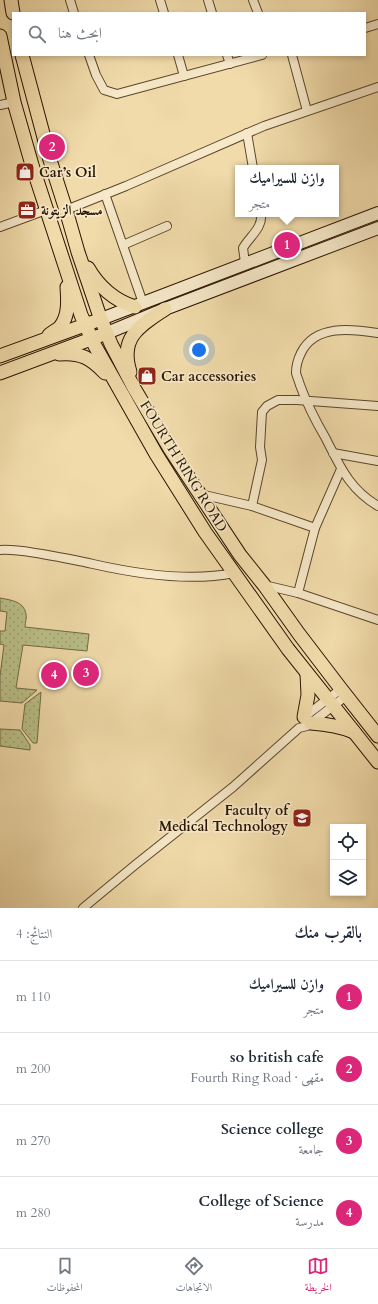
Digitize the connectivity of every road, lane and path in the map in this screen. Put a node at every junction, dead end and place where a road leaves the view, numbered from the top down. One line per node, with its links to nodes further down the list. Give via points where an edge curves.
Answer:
1 (11, 0): 6 (main road)
2 (70, 0): 7 (street)
3 (160, 0): 8 (street)
4 (208, 0): 9 (street)
5 (253, 0): 10 (street)
6 (13, 12)
7 (74, 12)
8 (164, 12)
9 (212, 12)
10 (258, 12)
11 (378, 24): 12 (street)
12 (366, 28)
13 (0, 36): 21 (main road, FOURTH RING ROAD)
14 (22, 56): 31 (main road, FOURTH RING ROAD)
15 (89, 56): 22 (street, via 100,85 110,93 117,94)
16 (178, 56): 22 (street)
17 (227, 56): 20 (street)
18 (258, 56): 20 (street)
19 (292, 56): 26 (street)
20 (230, 64): 22 (street)
21 (3, 68): 24 (main road, FOURTH RING ROAD)
22 (184, 76)
23 (378, 87): 26 (street)
24 (14, 102): 25 (street); 30 (main road, FOURTH RING ROAD)
25 (0, 106)
26 (307, 111): 27 (street)
27 (247, 134): 28 (street); 29 (street)
28 (252, 165)
29 (106, 194): 31 (street); 37 (street)
30 (46, 210): 35 (street); 40 (main road, FOURTH RING ROAD)
31 (66, 210): 38 (main road, FOURTH RING ROAD)
32 (378, 213): 39 (main road)
33 (261, 217): 39 (street, via 259,228 242,248)
34 (167, 226): 37 (street)
35 (0, 227)
36 (378, 228): 42 (main road)
37 (122, 245): 41 (street)
38 (78, 252): 41 (main road, via 91,274 106,291 121,301); 43 (main road, FOURTH RING ROAD)
39 (245, 263): 41 (main road)
40 (65, 266): 44 (main road, FOURTH RING ROAD); 48 (main road, via 68,305 65,319 59,328)
41 (138, 305): 43 (main road)
42 (165, 309): 45 (main road); 53 (main road, via 132,335 127,353)
43 (101, 319): 44 (main road); 45 (main road, FOURTH RING ROAD)
44 (85, 325): 47 (main road, FOURTH RING ROAD); 48 (main road)
45 (107, 333): 47 (main road); 53 (main road, FOURTH RING ROAD)
46 (378, 333): 54 (street, via 333,330 308,342 298,361 296,373)
47 (92, 339): 50 (main road); 52 (main road, FOURTH RING ROAD)
48 (34, 344): 49 (main road)
49 (0, 356)
50 (40, 358): 51 (main road); 52 (main road, via 70,353 80,355 97,365)
51 (0, 373)
52 (115, 384): 64 (main road, FOURTH RING ROAD, via 156,454)
53 (134, 388): 59 (main road, FOURTH RING ROAD)
54 (305, 400): 55 (street); 56 (street); 60 (street, via 278,400 262,412 262,460)
55 (378, 406)
56 (333, 453): 57 (street); 58 (street)
57 (378, 461)
58 (341, 469): 61 (street, via 356,489); 62 (street)
59 (200, 494): 60 (street); 65 (main road, FOURTH RING ROAD, via 240,555)
60 (252, 506): 62 (street)
61 (378, 506)
62 (315, 528): 66 (street)
63 (0, 550): 64 (street, via 23,550 117,569 175,576 207,577)
64 (234, 574): 68 (main road, FOURTH RING ROAD)
65 (264, 585): 66 (street); 69 (main road, FOURTH RING ROAD)
66 (298, 592): 67 (street)
67 (378, 620)
68 (307, 674): 70 (main road, FOURTH RING ROAD); 71 (main road)
69 (344, 693): 70 (street); 73 (main road, FOURTH RING ROAD)
70 (330, 703): 71 (street); 72 (main road, FOURTH RING ROAD)
71 (305, 723): 72 (main road, via 332,725); 75 (street, via 233,787)
72 (354, 733): 74 (main road, FOURTH RING ROAD)
73 (378, 736)
74 (378, 762)
75 (83, 908)

